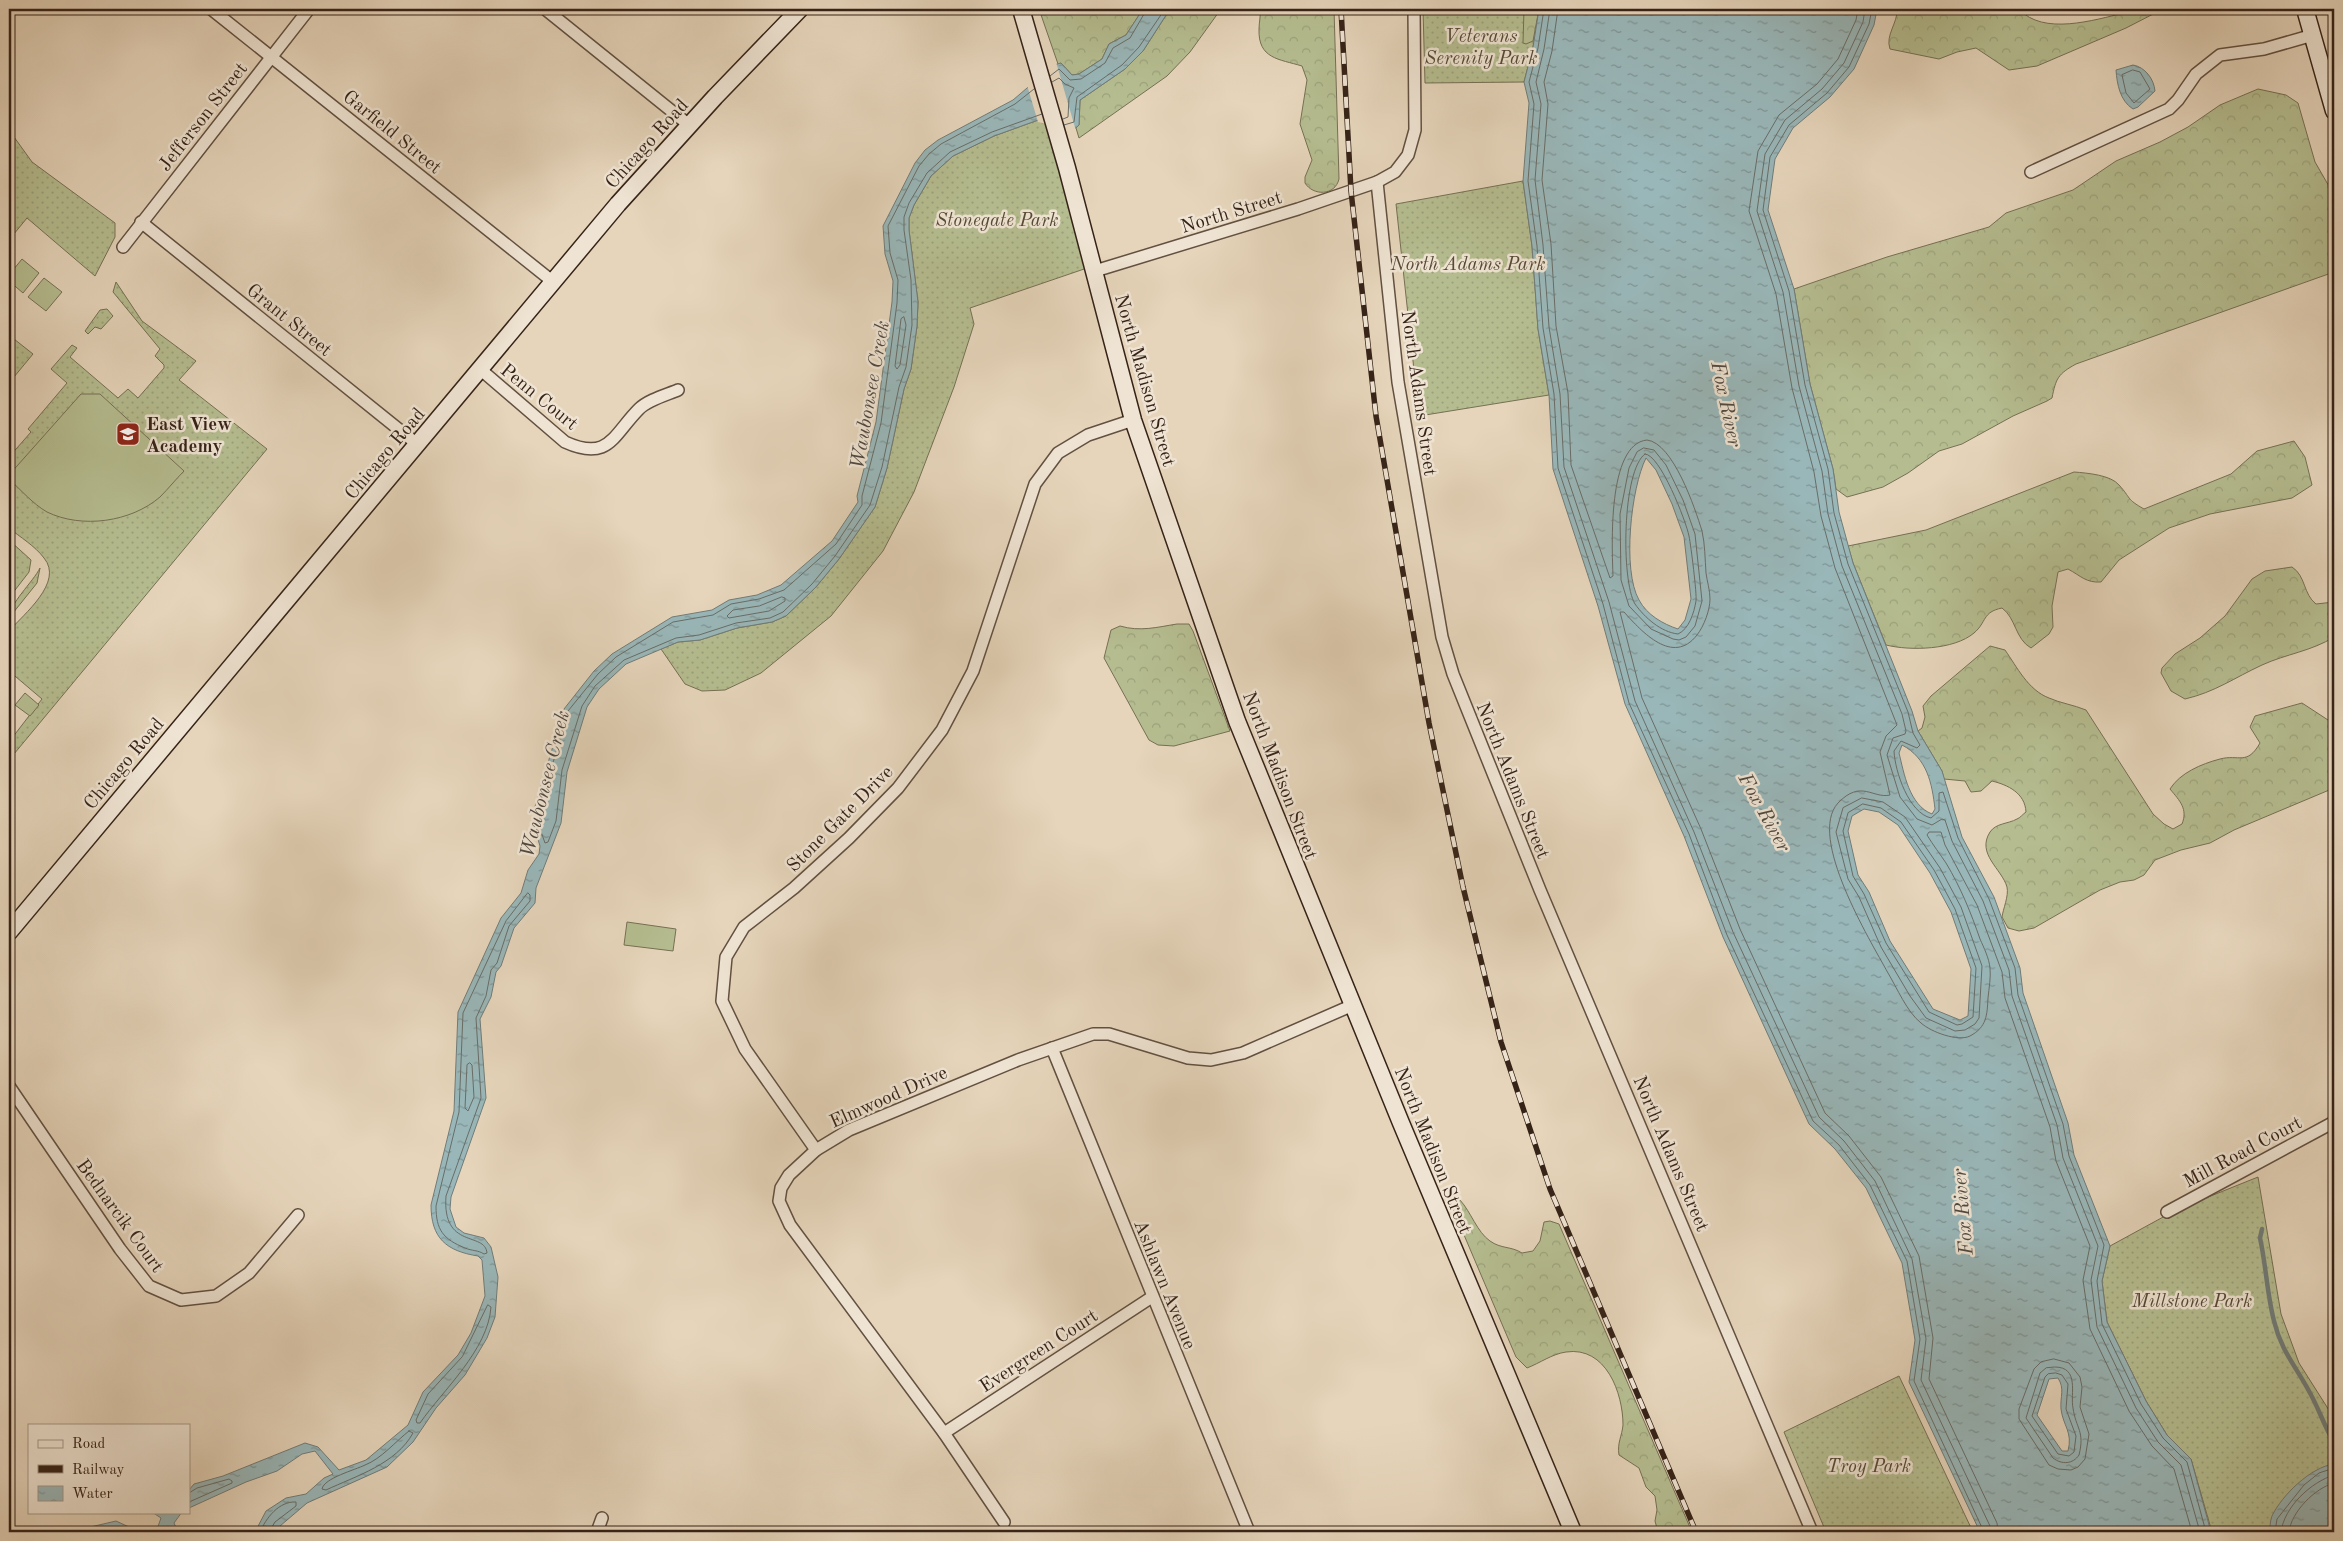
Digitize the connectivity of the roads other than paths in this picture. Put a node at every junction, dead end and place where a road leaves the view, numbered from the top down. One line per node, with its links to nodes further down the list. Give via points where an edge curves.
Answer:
1 (211, 9): 9 (street, Garfield Street)
2 (309, 9): 9 (street, Jefferson Street)
3 (545, 9): 11 (street)
4 (800, 9): 11 (street, Chicago Road)
5 (1021, 9): 16 (street, North Madison Street)
6 (1414, 9): 13 (street, via 1415,130 1408,155 1395,172)
7 (2306, 9): 8 (street)
8 (2313, 35): 10 (street); 12 (street, via 2264,49 2220,55 2196,74 2169,109)
9 (272, 56): 14 (street, Jefferson Street); 17 (street, Garfield Street)
10 (2334, 111)
11 (689, 125): 17 (street, Chicago Road)
12 (2031, 172)
13 (1377, 182): 16 (street, North Street); 37 (street, North Adams Street, via 1398,382 1442,637 1453,674 1544,899)
14 (141, 222): 15 (street, Jefferson Street); 21 (street, Grant Street)
15 (123, 247)
16 (1095, 271): 20 (street, North Madison Street)
17 (552, 281): 18 (street, Chicago Road)
18 (480, 369): 19 (street, Penn Court, via 565,442 582,450 598,448 613,441 641,407); 21 (street, Chicago Road)
19 (678, 390)
20 (1133, 420): 23 (street, North Madison Street, via 1237,721); 27 (street, Stone Gate Drive, via 1088,435 1058,453 1035,484 973,671 942,730 898,788 794,888 744,927 726,957 722,1001 745,1050)
21 (417, 444): 22 (street, Chicago Road)
22 (9, 932)
23 (1353, 1005): 24 (street, Elmwood Drive, via 1243,1053 1211,1060 1188,1058 1109,1034 1093,1034); 36 (street, North Madison Street)
24 (1052, 1048): 27 (street, Elmwood Drive, via 849,1130); 30 (street, Ashlawn Avenue)
25 (9, 1086): 29 (street, Bednarcik Court, via 120,1249 149,1286 181,1300 216,1296 249,1273)
26 (2334, 1122): 28 (street, Mill Road Court)
27 (816, 1150): 31 (street, Elmwood Drive, via 789,1175 781,1188 779,1201 783,1213)
28 (2167, 1212)
29 (298, 1215)
30 (1152, 1297): 31 (street, Evergreen Court); 35 (street, Ashlawn Avenue)
31 (944, 1433): 33 (street, Elmwood Drive)
32 (602, 1518): 34 (street)
33 (1004, 1522)
34 (597, 1532)
35 (1248, 1532)
36 (1573, 1532)
37 (1812, 1532)

